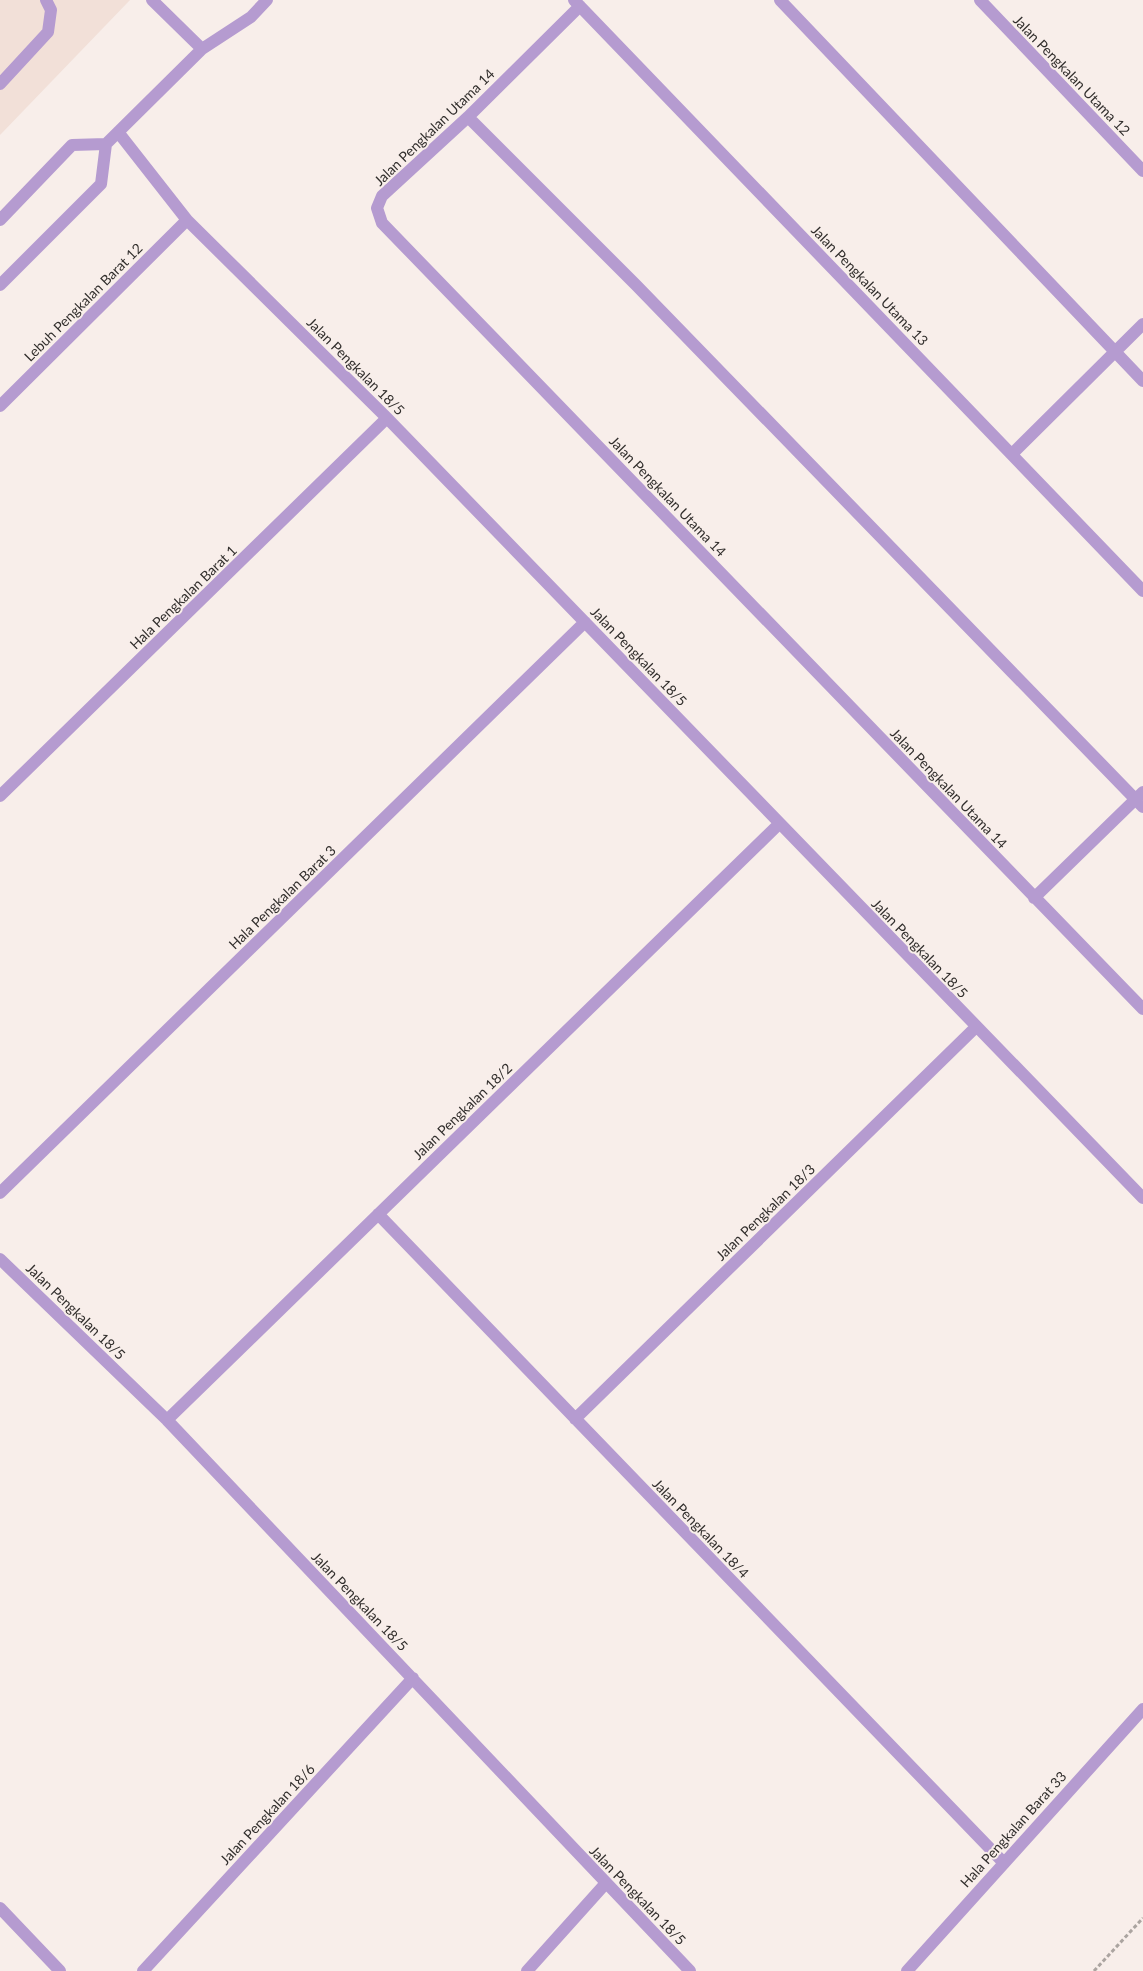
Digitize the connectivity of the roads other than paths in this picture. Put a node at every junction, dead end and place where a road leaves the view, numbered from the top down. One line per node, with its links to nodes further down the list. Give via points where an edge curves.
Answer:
1 (46, 0): 8 (street, via 51,10 48,32)
2 (152, 0): 7 (street)
3 (268, 0): 7 (street, via 251,17)
4 (780, 0): 17 (street)
5 (980, 0): 12 (street, Jalan Pengkalan Utama 12)
6 (577, 3): 9 (street, Jalan Pengkalan Utama 14); 21 (street, Jalan Pengkalan Utama 13)
7 (202, 49): 10 (street)
8 (0, 84)
9 (468, 118): 25 (street, via 643,292); 27 (street, Jalan Pengkalan Utama 14, via 382,196 376,208 382,223)
10 (118, 132): 11 (street); 14 (street, Jalan Pengkalan 18/5)
11 (106, 144): 13 (street, via 72,145); 15 (street, via 101,184)
12 (1143, 171)
13 (0, 220)
14 (187, 220): 19 (street, Lebuh Pengkalan Barat 12); 20 (street, Jalan Pengkalan 18/5)
15 (0, 286)
16 (1143, 324): 17 (street)
17 (1115, 352): 18 (street); 21 (street)
18 (1143, 381)
19 (0, 406)
20 (388, 418): 23 (street, Jalan Pengkalan 18/5); 24 (street, Hala Pengkalan Barat 1)
21 (1012, 454): 22 (street, Jalan Pengkalan Utama 13)
22 (1143, 591)
23 (585, 622): 26 (street, Jalan Pengkalan 18/5); 30 (street, Hala Pengkalan Barat 3)
24 (0, 796)
25 (1140, 800): 27 (street)
26 (779, 824): 29 (street, Jalan Pengkalan 18/5); 32 (street, Jalan Pengkalan 18/2)
27 (1034, 898): 28 (street, Jalan Pengkalan Utama 14)
28 (1143, 1009)
29 (976, 1027): 31 (street, Jalan Pengkalan 18/5); 34 (street, Jalan Pengkalan 18/3)
30 (0, 1193)
31 (1143, 1198)
32 (378, 1214): 34 (street, Jalan Pengkalan 18/4); 35 (street, Jalan Pengkalan 18/2)
33 (0, 1259): 35 (street, Jalan Pengkalan 18/5)
34 (575, 1419): 38 (street, Jalan Pengkalan 18/4)
35 (167, 1420): 36 (street, Jalan Pengkalan 18/5)
36 (412, 1678): 39 (street, Jalan Pengkalan 18/5); 42 (street, Jalan Pengkalan 18/6)
37 (1143, 1709): 38 (street, Hala Pengkalan Barat 33)
38 (1003, 1862): 45 (street, Hala Pengkalan Barat 33)
39 (606, 1883): 43 (street); 44 (street, Jalan Pengkalan 18/5)
40 (0, 1908): 41 (street)
41 (60, 1971)
42 (143, 1971)
43 (526, 1971)
44 (690, 1971)
45 (907, 1971)

